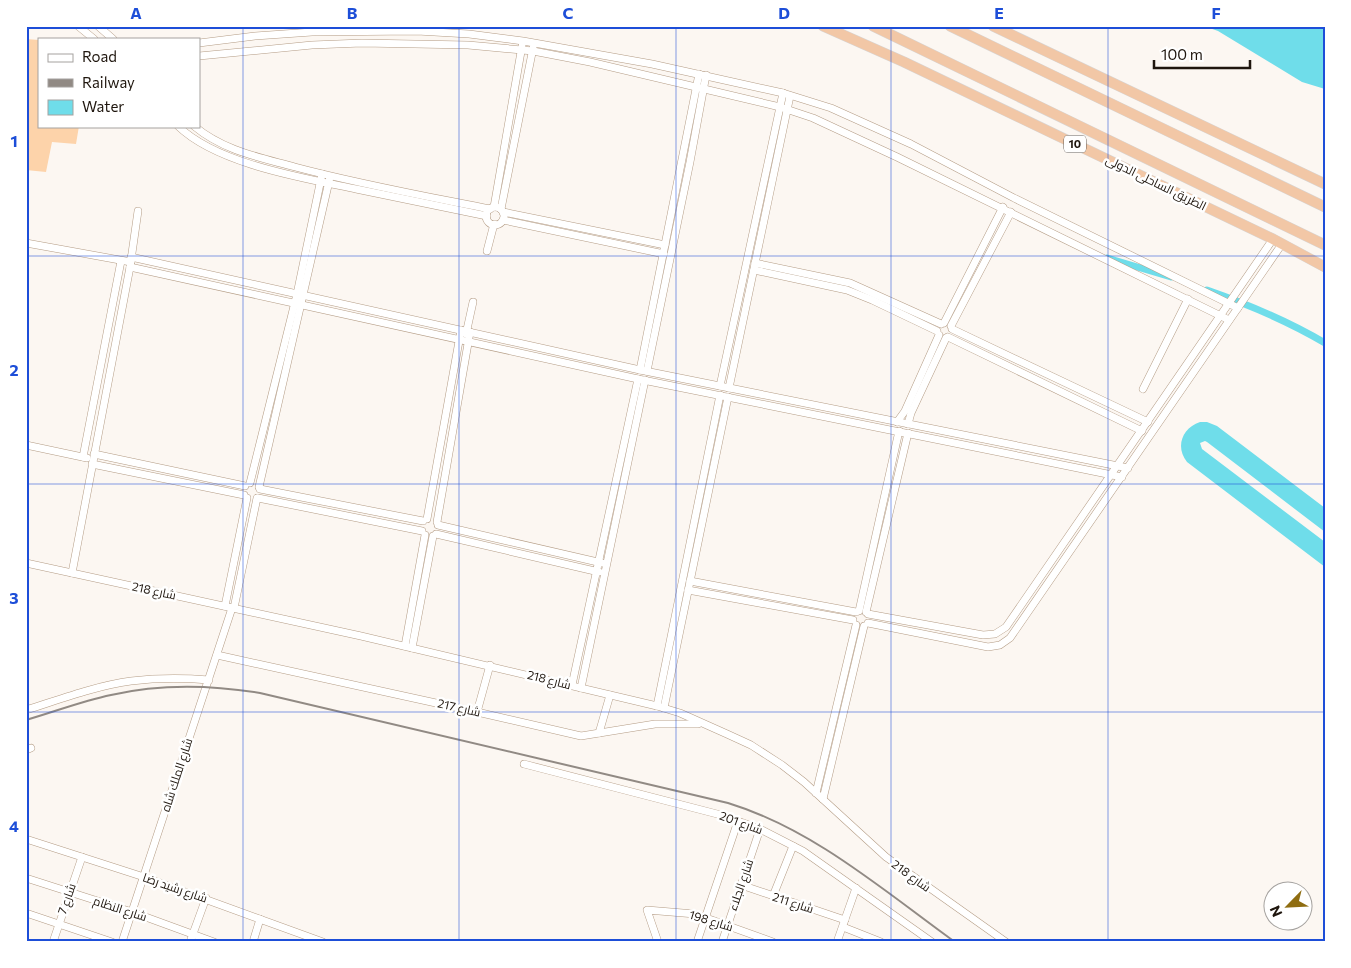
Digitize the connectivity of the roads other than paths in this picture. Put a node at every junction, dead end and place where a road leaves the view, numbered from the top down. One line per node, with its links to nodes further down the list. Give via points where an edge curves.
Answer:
1 (78, 26): 8 (street)
2 (98, 26): 9 (street)
3 (823, 26): 32 (highway, الطريق الساحلى الدولى / 10)
4 (873, 26): 35 (highway, الطريق الساحلى الدولى / 10)
5 (950, 26): 28 (highway)
6 (993, 26): 26 (highway)
7 (255, 36): 10 (street, via 417,31); 11 (street); 13 (street)
8 (93, 38)
9 (112, 38)
10 (523, 41): 12 (street); 14 (street)
11 (200, 43)
12 (534, 43): 15 (street); 17 (street)
13 (257, 50): 14 (street, via 312,45 416,43); 16 (street)
14 (522, 50): 15 (street); 30 (street)
15 (533, 52): 18 (street); 30 (street)
16 (200, 56)
17 (702, 75): 18 (street); 19 (street); 20 (street)
18 (696, 86): 19 (street); 34 (street)
19 (704, 89): 21 (street); 53 (street)
20 (787, 94): 21 (street); 45 (street, via 831,108 911,144)
21 (784, 108): 27 (street, via 819,120); 40 (street); 55 (street)
22 (180, 128): 24 (street, via 213,150 259,166)
23 (196, 128): 24 (street, via 210,139 234,150)
24 (321, 178): 25 (street); 42 (street)
25 (330, 180): 30 (street); 42 (street)
26 (1325, 184)
27 (1003, 207): 31 (street); 50 (street)
28 (1325, 207)
29 (138, 211): 39 (street)
30 (496, 212): 34 (street); 36 (street, via 489,221 494,224); 37 (street)
31 (1011, 212): 43 (street); 50 (street)
32 (1277, 241): 41 (highway, الطريق الساحلى الدولى / 10); 45 (street); 47 (street)
33 (26, 243): 38 (street)
34 (665, 245): 37 (street)
35 (1325, 245)
36 (487, 251)
37 (664, 254): 53 (street)
38 (121, 261): 39 (street); 68 (street)
39 (131, 262): 42 (street); 46 (street); 69 (street)
40 (755, 266): 50 (street, via 850,283); 56 (street)
41 (1325, 266)
42 (301, 294): 46 (street); 51 (street)
43 (1188, 299): 48 (street); 57 (street)
44 (473, 302): 51 (street)
45 (1229, 303): 47 (street); 48 (street)
46 (298, 304): 52 (street); 74 (street); 75 (street)
47 (1238, 308): 49 (street)
48 (1221, 316): 49 (street); 60 (street)
49 (1229, 320): 71 (street)
50 (945, 330): 59 (street); 60 (street); 61 (street); 63 (street)
51 (466, 331): 52 (street); 53 (street)
52 (464, 341): 54 (street); 80 (street); 81 (street)
53 (644, 371): 55 (street)
54 (641, 379): 58 (street); 78 (street); 79 (street)
55 (720, 386): 56 (street)
56 (729, 388): 59 (street)
57 (1143, 389)
58 (724, 396): 64 (street); 82 (street)
59 (897, 422): 61 (street)
60 (1148, 422): 63 (street)
61 (908, 424): 62 (street)
62 (939, 430): 66 (street); 70 (street)
63 (1142, 431): 70 (street)
64 (899, 432): 65 (street); 93 (street)
65 (908, 433): 66 (street); 93 (street)
66 (934, 439): 72 (street)
67 (26, 445): 68 (street)
68 (83, 457): 69 (street)
69 (93, 459): 74 (street); 76 (street); 88 (street)
70 (1117, 466): 71 (street); 72 (street)
71 (1128, 468): 73 (street)
72 (1112, 475): 73 (street); 93 (street, via 1001,631 983,635)
73 (1122, 477): 96 (street, via 1006,642 988,647)
74 (247, 484): 75 (street, via 256,484); 76 (street)
75 (260, 488): 77 (street); 80 (street)
76 (245, 497): 77 (street); 92 (street)
77 (257, 498): 83 (street); 92 (street)
78 (608, 515): 79 (street); 84 (street)
79 (616, 518): 86 (street)
80 (425, 520): 81 (street, via 432,519); 83 (street, via 421,526)
81 (437, 523): 83 (street); 84 (street)
82 (697, 530): 90 (street); 94 (street)
83 (429, 534): 87 (street); 97 (street)
84 (598, 562): 86 (street); 87 (street)
85 (26, 563): 88 (street, شارع 218)
86 (607, 564): 89 (street)
87 (596, 572): 89 (street); 101 (street)
88 (72, 573): 92 (street, شارع 218)
89 (605, 574): 102 (street)
90 (690, 581): 91 (street); 93 (street)
91 (688, 590): 94 (street); 95 (street)
92 (230, 608): 97 (street, شارع 218); 98 (street, شارع الملك شاه)
93 (862, 612): 95 (street, via 853,616); 96 (street)
94 (679, 615): 104 (street)
95 (854, 622): 96 (street); 110 (street)
96 (866, 624): 111 (street)
97 (408, 647): 99 (street, شارع 218)
98 (217, 656): 100 (street, شارع الملك شاه); 106 (street, شارع 217)
99 (490, 665): 101 (street, شارع 218); 106 (street)
100 (209, 680): 105 (street, via 156,678 130,681); 117 (street, شارع الملك شاه)
101 (572, 685): 102 (street, شارع 218)
102 (581, 688): 103 (street, شارع 218)
103 (610, 695): 104 (street, شارع 218); 108 (street)
104 (660, 707): 107 (street, شارع 218)
105 (26, 710)
106 (477, 712): 108 (street, شارع 217, via 581,736)
107 (703, 724): 108 (street, شارع 217, via 666,723); 110 (street, شارع 218, via 766,754)
108 (599, 734)
109 (524, 764): 112 (street, شارع 201)
110 (816, 793): 111 (street, شارع 218)
111 (823, 799): 146 (street, شارع 218, via 886,858)
112 (738, 820): 113 (street, شارع 201); 126 (street)
113 (760, 829): 115 (street, شارع 201); 119 (street, شارع الجلاء)
114 (26, 839): 116 (street, شارع رشيد رضا)
115 (794, 846): 120 (street, شارع 201); 122 (street)
116 (82, 857): 117 (street, شارع رشيد رضا); 121 (street, شارع 7)
117 (144, 876): 123 (street, شارع رشيد رضا); 124 (street, شارع الملك شاه)
118 (26, 878): 121 (street, شارع النظام)
119 (741, 885): 122 (street, شارع 211); 130 (street, شارع الجلاء)
120 (856, 888): 129 (street); 132 (street, شارع 201)
121 (69, 892): 124 (street, شارع النظام); 128 (street, شارع 7)
122 (773, 896): 129 (street, شارع 211)
123 (206, 898): 127 (street, شارع رشيد رضا); 131 (street)
124 (132, 912): 131 (street, شارع النظام); 135 (street, شارع الملك شاه)
125 (26, 913): 128 (street)
126 (705, 917): 130 (street, شارع 198); 140 (street, شارع 198, via 647,910); 141 (street)
127 (260, 919): 138 (street); 139 (street, شارع رشيد رضا)
128 (58, 924): 133 (street, شارع 7); 134 (street)
129 (844, 924): 144 (street); 145 (street, شارع 211)
130 (727, 925): 142 (street, شارع الجلاء); 143 (street, شارع 198)
131 (193, 934): 136 (street); 137 (street, شارع النظام)
132 (931, 941)
133 (53, 942)
134 (112, 942)
135 (122, 942)
136 (190, 942)
137 (214, 942)
138 (253, 942)
139 (322, 942)
140 (658, 942)
141 (697, 942)
142 (722, 942)
143 (773, 942)
144 (837, 942)
145 (881, 942)
146 (1006, 942)

